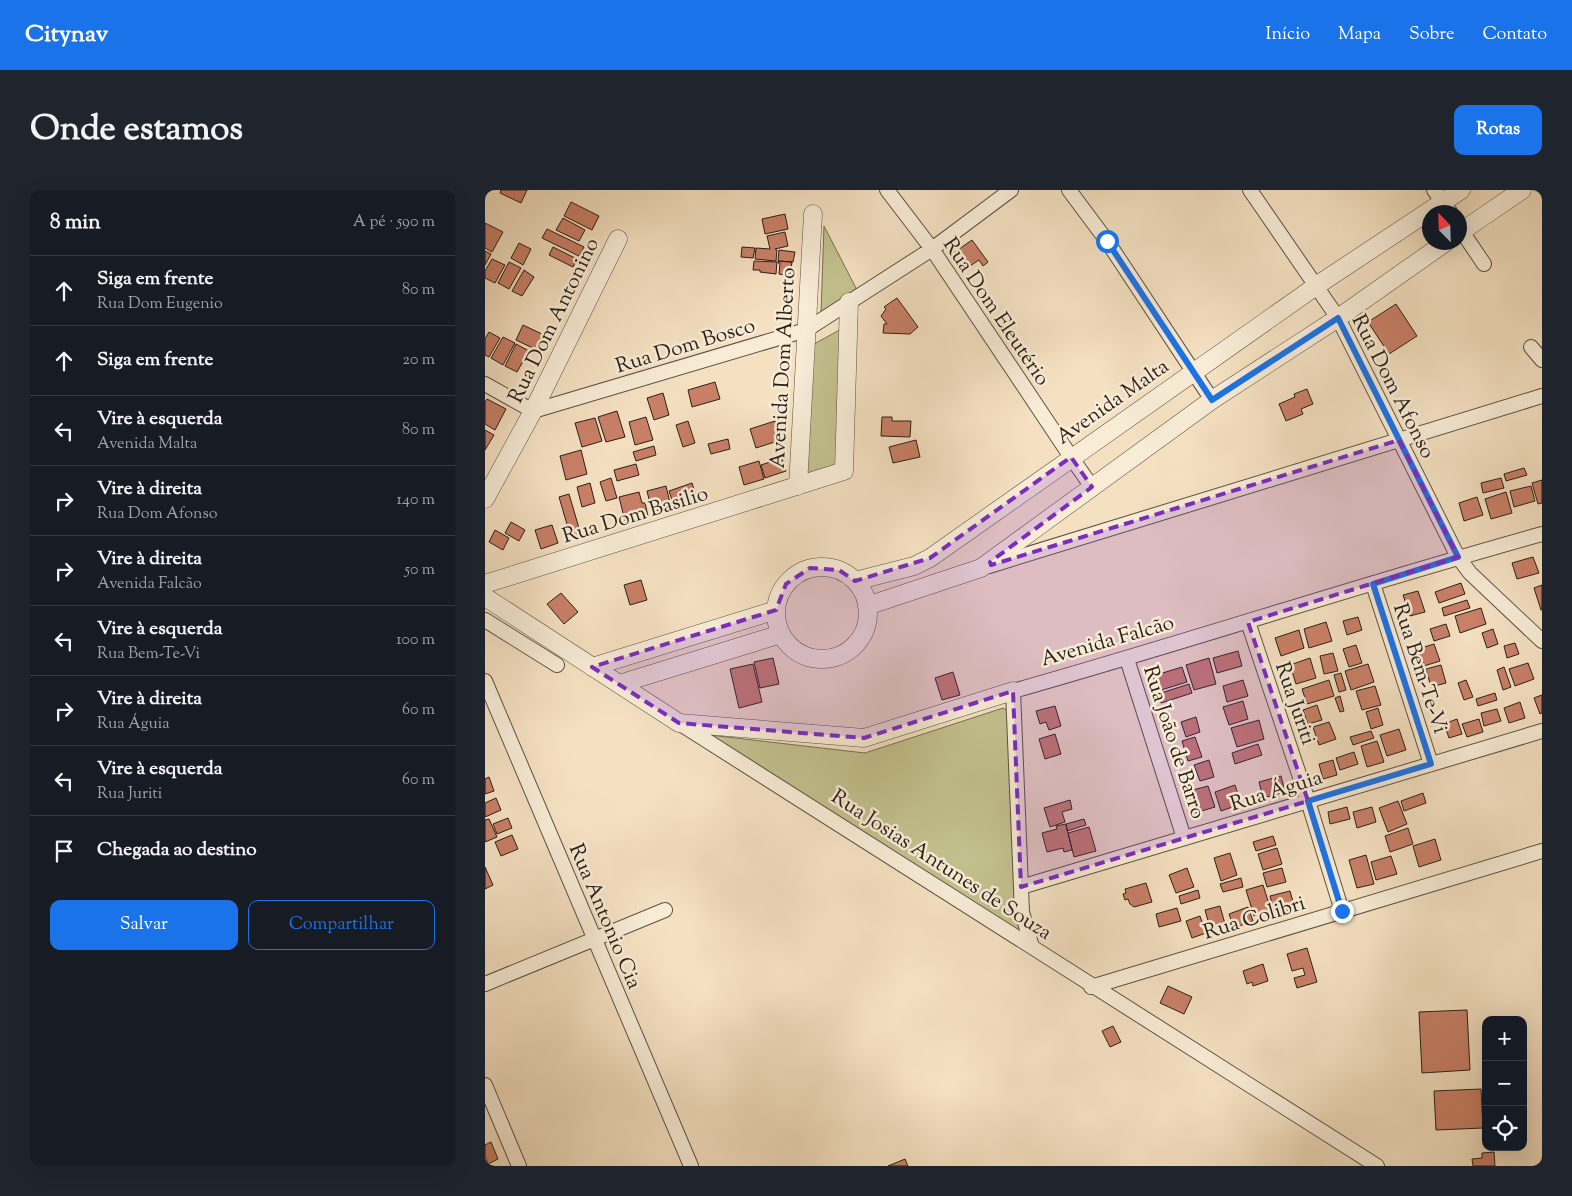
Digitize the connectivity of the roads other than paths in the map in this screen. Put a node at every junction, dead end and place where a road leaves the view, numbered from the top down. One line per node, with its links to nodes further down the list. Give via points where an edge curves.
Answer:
1 (887, 190): 12 (street, Rua Dom Eleutério)
2 (1011, 190): 12 (street, Rua Dom Bosco)
3 (1069, 190): 21 (street, via 1107,241)
4 (1250, 190): 15 (street, Rua Dom Afonso)
5 (1461, 190): 7 (street, Avenida Malta)
6 (1522, 190): 9 (street)
7 (1442, 202): 15 (street, Avenida Malta)
8 (813, 214): 18 (street, Avenida Dom Alberto)
9 (1467, 226)
10 (618, 239): 25 (street, Rua Dom Antonino)
11 (1467, 241): 14 (street)
12 (932, 249): 16 (street, Rua Dom Bosco); 27 (street, Rua Dom Eleutério)
13 (1435, 250): 17 (street)
14 (1484, 264)
15 (1316, 286): 17 (street, Rua Dom Afonso); 21 (street, Avenida Malta)
16 (849, 302): 18 (street, Rua Dom Bosco); 28 (street, Avenida Dom Alberto, via 844,472)
17 (1338, 318): 24 (street); 26 (street, Rua Dom Afonso)
18 (806, 330): 25 (street, Rua Dom Bosco); 28 (street, Avenida Dom Alberto)
19 (1531, 347): 20 (street)
20 (1542, 360)
21 (1193, 372): 24 (street); 27 (street, Avenida Malta)
22 (485, 384): 25 (street)
23 (1542, 396): 26 (street)
24 (1212, 400): 29 (street)
25 (533, 411): 30 (street, Rua Dom Antonino)
26 (1399, 440): 32 (street, Rua Dom Afonso); 33 (street)
27 (1071, 457): 29 (street, Rua Dom Eleutério); 34 (street, Avenida Malta, via 930,558 914,566)
28 (798, 486): 35 (street, Rua Dom Basilio)
29 (1092, 487): 33 (street)
30 (485, 499)
31 (1542, 534): 32 (street, Avenida Falcão)
32 (1458, 557): 36 (street, Avenida Falcão); 43 (street, Rua Dom Afonso, via 1470,573)
33 (981, 568): 38 (street)
34 (855, 581): 38 (street); 39 (street, via 839,570 810,568 786,584)
35 (485, 584)
36 (1373, 584): 41 (street, Avenida Falcão); 52 (street, Rua Bem-Te-Vi)
37 (485, 598): 46 (street, Rua Josias Antunes de Souza)
38 (867, 606): 42 (street, via 868,616 862,635 849,650 831,658 821,659 793,650)
39 (775, 610): 42 (street); 46 (street)
40 (485, 620): 45 (street)
41 (1248, 622): 44 (street, Avenida Falcão); 53 (street, Rua Juriti)
42 (781, 634): 48 (street)
43 (1542, 641)
44 (1127, 659): 49 (street, Avenida Falcão); 54 (street, Rua João de Barro)
45 (557, 665)
46 (592, 666): 48 (street, Rua Josias Antunes de Souza)
47 (485, 681): 59 (street, Rua Antonio Cia)
48 (619, 684): 50 (street, Rua Josias Antunes de Souza)
49 (1013, 691): 50 (street, Avenida Falcão, via 865,738); 56 (street)
50 (679, 723): 60 (street, Rua Josias Antunes de Souza)
51 (1542, 731): 52 (street, Rua Águia)
52 (1431, 764): 53 (street, Rua Águia)
53 (1308, 801): 54 (street, Rua Águia); 58 (street, Rua Juriti)
54 (1184, 838): 56 (street, Rua Águia)
55 (1542, 851): 58 (street, Rua Colibri)
56 (1021, 887): 60 (street, via 1022,912)
57 (665, 910): 59 (street)
58 (1342, 911): 62 (street, Rua Colibri)
59 (595, 939): 61 (street); 65 (street, Rua Antonio Cia)
60 (1032, 947): 62 (street, Rua Josias Antunes de Souza)
61 (485, 984)
62 (1091, 986): 66 (street, Rua Josias Antunes de Souza)
63 (485, 1085): 64 (street)
64 (519, 1166)
65 (691, 1166)
66 (1377, 1166)

